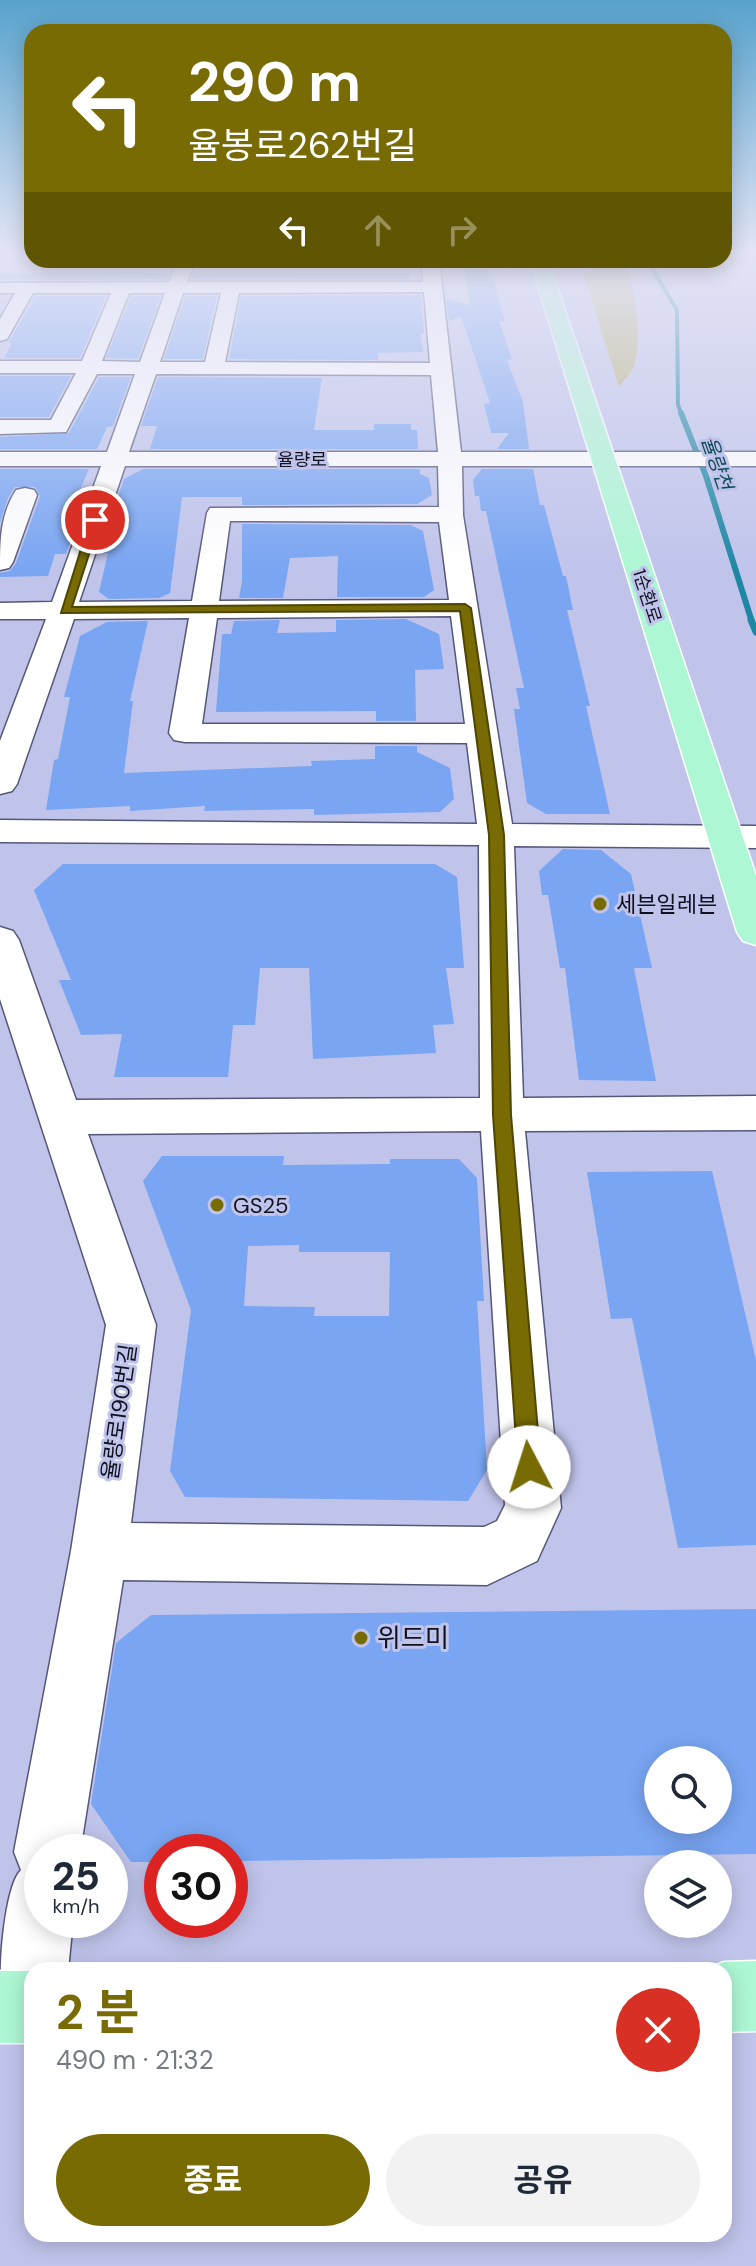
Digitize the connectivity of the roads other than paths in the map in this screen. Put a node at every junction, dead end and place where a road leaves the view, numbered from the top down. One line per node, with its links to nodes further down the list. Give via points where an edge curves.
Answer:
1 (93, 360): 7 (street)
2 (151, 360): 8 (street)
3 (218, 360): 9 (street)
4 (439, 360): 10 (street)
5 (571, 360): 15 (main road, 1순환로)
6 (0, 367): 7 (street)
7 (90, 367): 8 (street); 11 (street, via 58,427)
8 (148, 368): 9 (street); 13 (street)
9 (214, 368): 10 (street)
10 (442, 369): 14 (street)
11 (0, 427)
12 (0, 459): 13 (street, 율량로)
13 (115, 459): 14 (street, 율량로); 22 (street)
14 (450, 460): 15 (street, 율량로); 18 (street)
15 (604, 460): 16 (street, 율량로, via 722,460); 28 (main road, 1순환로)
16 (753, 466)
17 (25, 496): 19 (street)
18 (451, 515): 20 (street); 21 (street, via 219,513)
19 (0, 562)
20 (465, 608): 21 (street); 24 (street)
21 (205, 609): 22 (street); 24 (street, via 185,733)
22 (65, 610): 23 (street); 25 (street)
23 (0, 611)
24 (484, 734): 27 (street)
25 (0, 784)
26 (0, 831): 27 (street)
27 (496, 835): 28 (street); 32 (street)
28 (741, 837): 29 (main road, 1순환로)
29 (756, 932)
30 (0, 940): 33 (street, 율량로190번길)
31 (756, 1113): 32 (street)
32 (502, 1115): 33 (street); 34 (street, via 533,1508 517,1541 487,1556)
33 (59, 1117): 34 (street, 율량로190번길, via 131,1325)
34 (99, 1551): 35 (street, 율량로190번길)
35 (50, 1834)
36 (35, 1938): 37 (street)
37 (30, 1962)
38 (756, 1996): 39 (main road)
39 (732, 1997)

